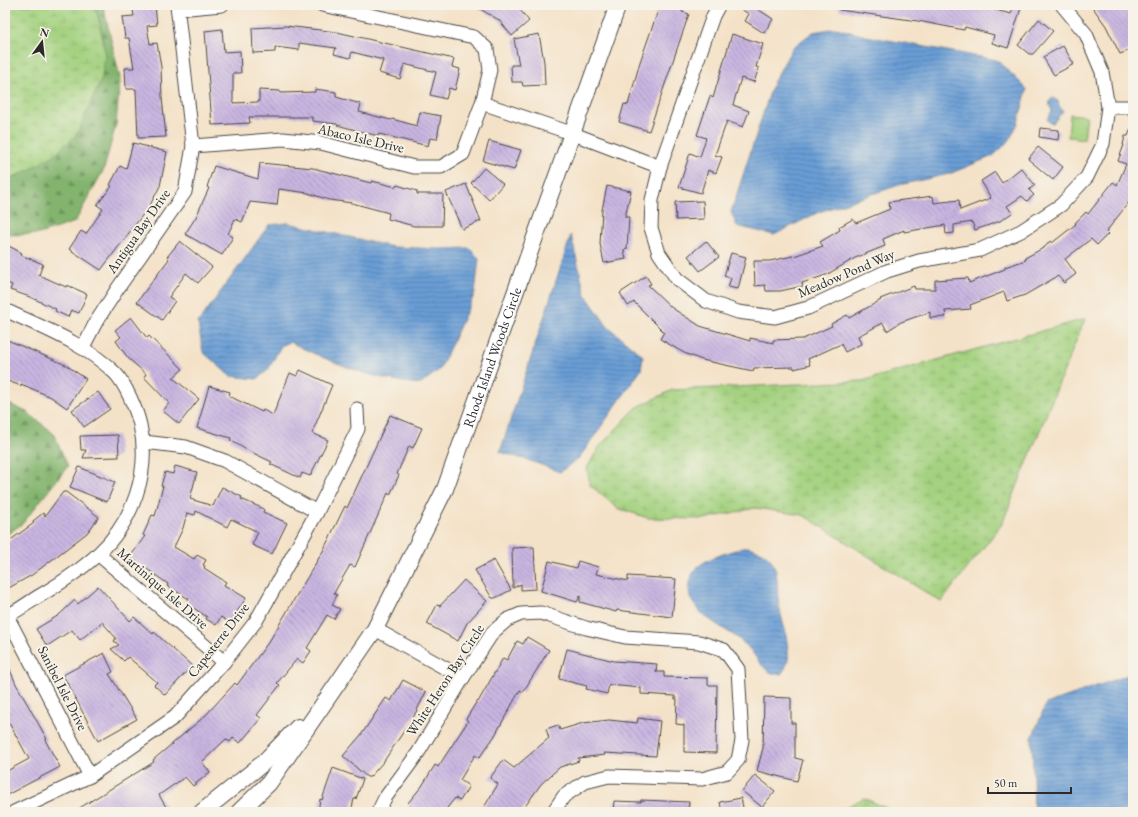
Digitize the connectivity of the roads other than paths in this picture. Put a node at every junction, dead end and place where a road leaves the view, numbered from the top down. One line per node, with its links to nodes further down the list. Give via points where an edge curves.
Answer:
1 (222, 5): 6 (street)
2 (322, 5): 7 (street, Abaco Isle Drive, via 474,37 488,49 490,70)
3 (618, 5): 10 (street, Rhode Island Woods Circle)
4 (720, 5): 12 (street, Meadow Pond Way, via 713,16)
5 (1062, 5): 8 (street, Meadow Pond Way, via 1086,34 1102,72)
6 (178, 7): 11 (street, Antigua Bay Drive)
7 (482, 103): 10 (street); 11 (street, Abaco Isle Drive, via 463,154 441,167 414,167 321,144 283,139)
8 (1108, 107): 9 (street); 12 (street, Meadow Pond Way, via 1102,144 1087,177 1061,205 1021,231 980,250 918,261 887,271 808,308 775,317 738,312 706,301 678,279 659,253 651,228 652,200)
9 (1133, 107)
10 (571, 133): 12 (street); 20 (street, Rhode Island Woods Circle, via 445,489)
11 (193, 146): 14 (street, Antigua Bay Drive, via 185,192 118,288)
12 (660, 167)
13 (5, 310): 14 (street)
14 (83, 347): 16 (street, via 116,374 137,411)
15 (357, 409): 17 (street, Capesterre Drive, via 358,429)
16 (144, 442): 17 (street, via 186,447 225,461); 18 (street, via 143,469 135,499 120,529)
17 (317, 512): 21 (street, Capesterre Drive, via 256,621)
18 (98, 554): 19 (street, via 64,581); 21 (street, Martinique Isle Drive)
19 (6, 617): 24 (street, Sanibel Isle Drive)
20 (375, 629): 22 (street); 23 (street, Rhode Island Woods Circle)
21 (224, 662): 24 (street, Capesterre Drive, via 175,717)
22 (462, 678): 28 (street, White Heron Bay Circle, via 418,754 385,798); 29 (street, White Heron Bay Circle, via 493,632 507,620 521,614 541,613 586,628 625,637 698,642 724,650 738,669 742,740 738,760 727,772 702,779 609,776 586,782 564,796)
23 (331, 693): 26 (street, Rhode Island Woods Circle, via 262,764); 27 (street, Rhode Island Woods Circle, via 269,783)
24 (90, 776): 25 (street, Capesterre Drive)
25 (14, 812)
26 (202, 812)
27 (239, 812)
28 (378, 812)
29 (553, 812)

